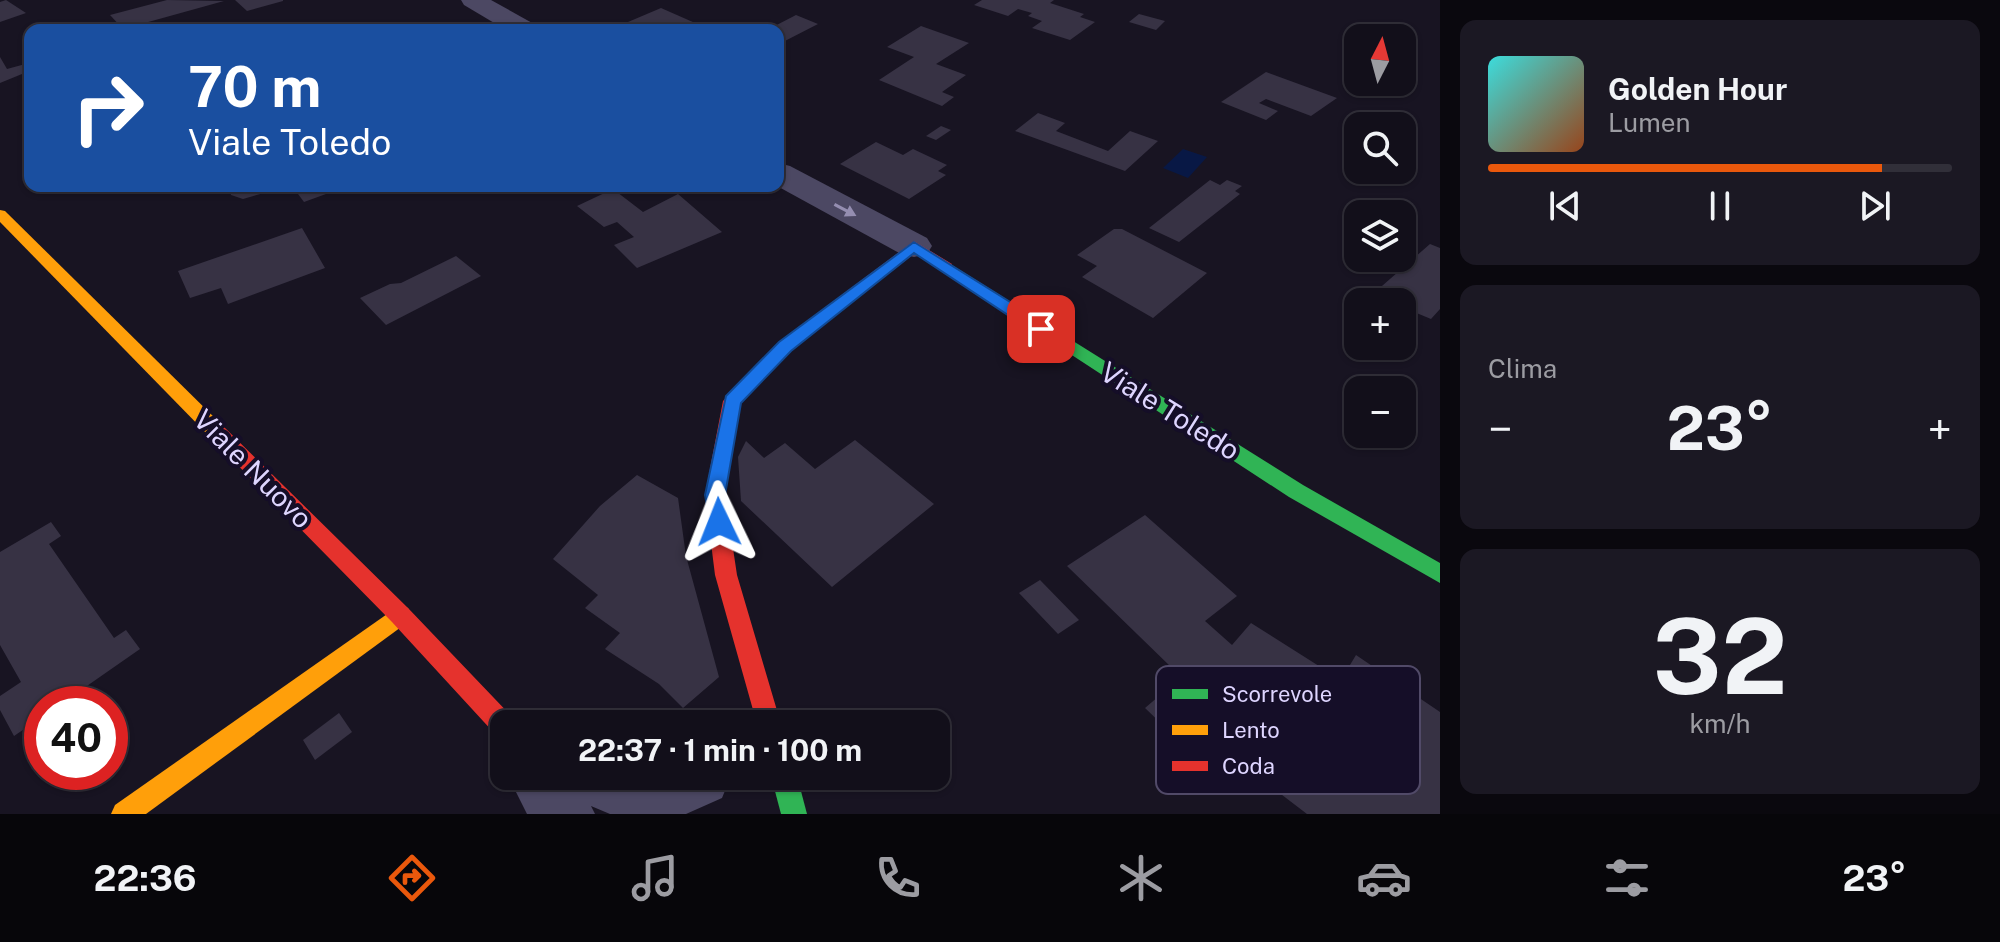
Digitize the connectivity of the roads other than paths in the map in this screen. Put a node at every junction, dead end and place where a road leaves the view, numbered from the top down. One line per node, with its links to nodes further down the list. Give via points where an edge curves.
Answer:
1 (473, 0): 2 (street)
2 (515, 24)
3 (784, 176): 5 (street, Viale Toledo, one-way to 5)
4 (0, 214): 7 (street, Viale Nuovo)
5 (914, 246): 6 (street, Viale Toledo, via 1296,491); 8 (street, via 785,346 732,401 715,495 726,575)
6 (1440, 574)
7 (400, 615): 9 (street, Viale Nuovo); 14 (street)
8 (759, 710)
9 (490, 711)
10 (548, 790): 15 (street)
11 (645, 790): 13 (street)
12 (788, 790): 16 (street)
13 (624, 792)
14 (124, 814)
15 (563, 814)
16 (794, 814)

